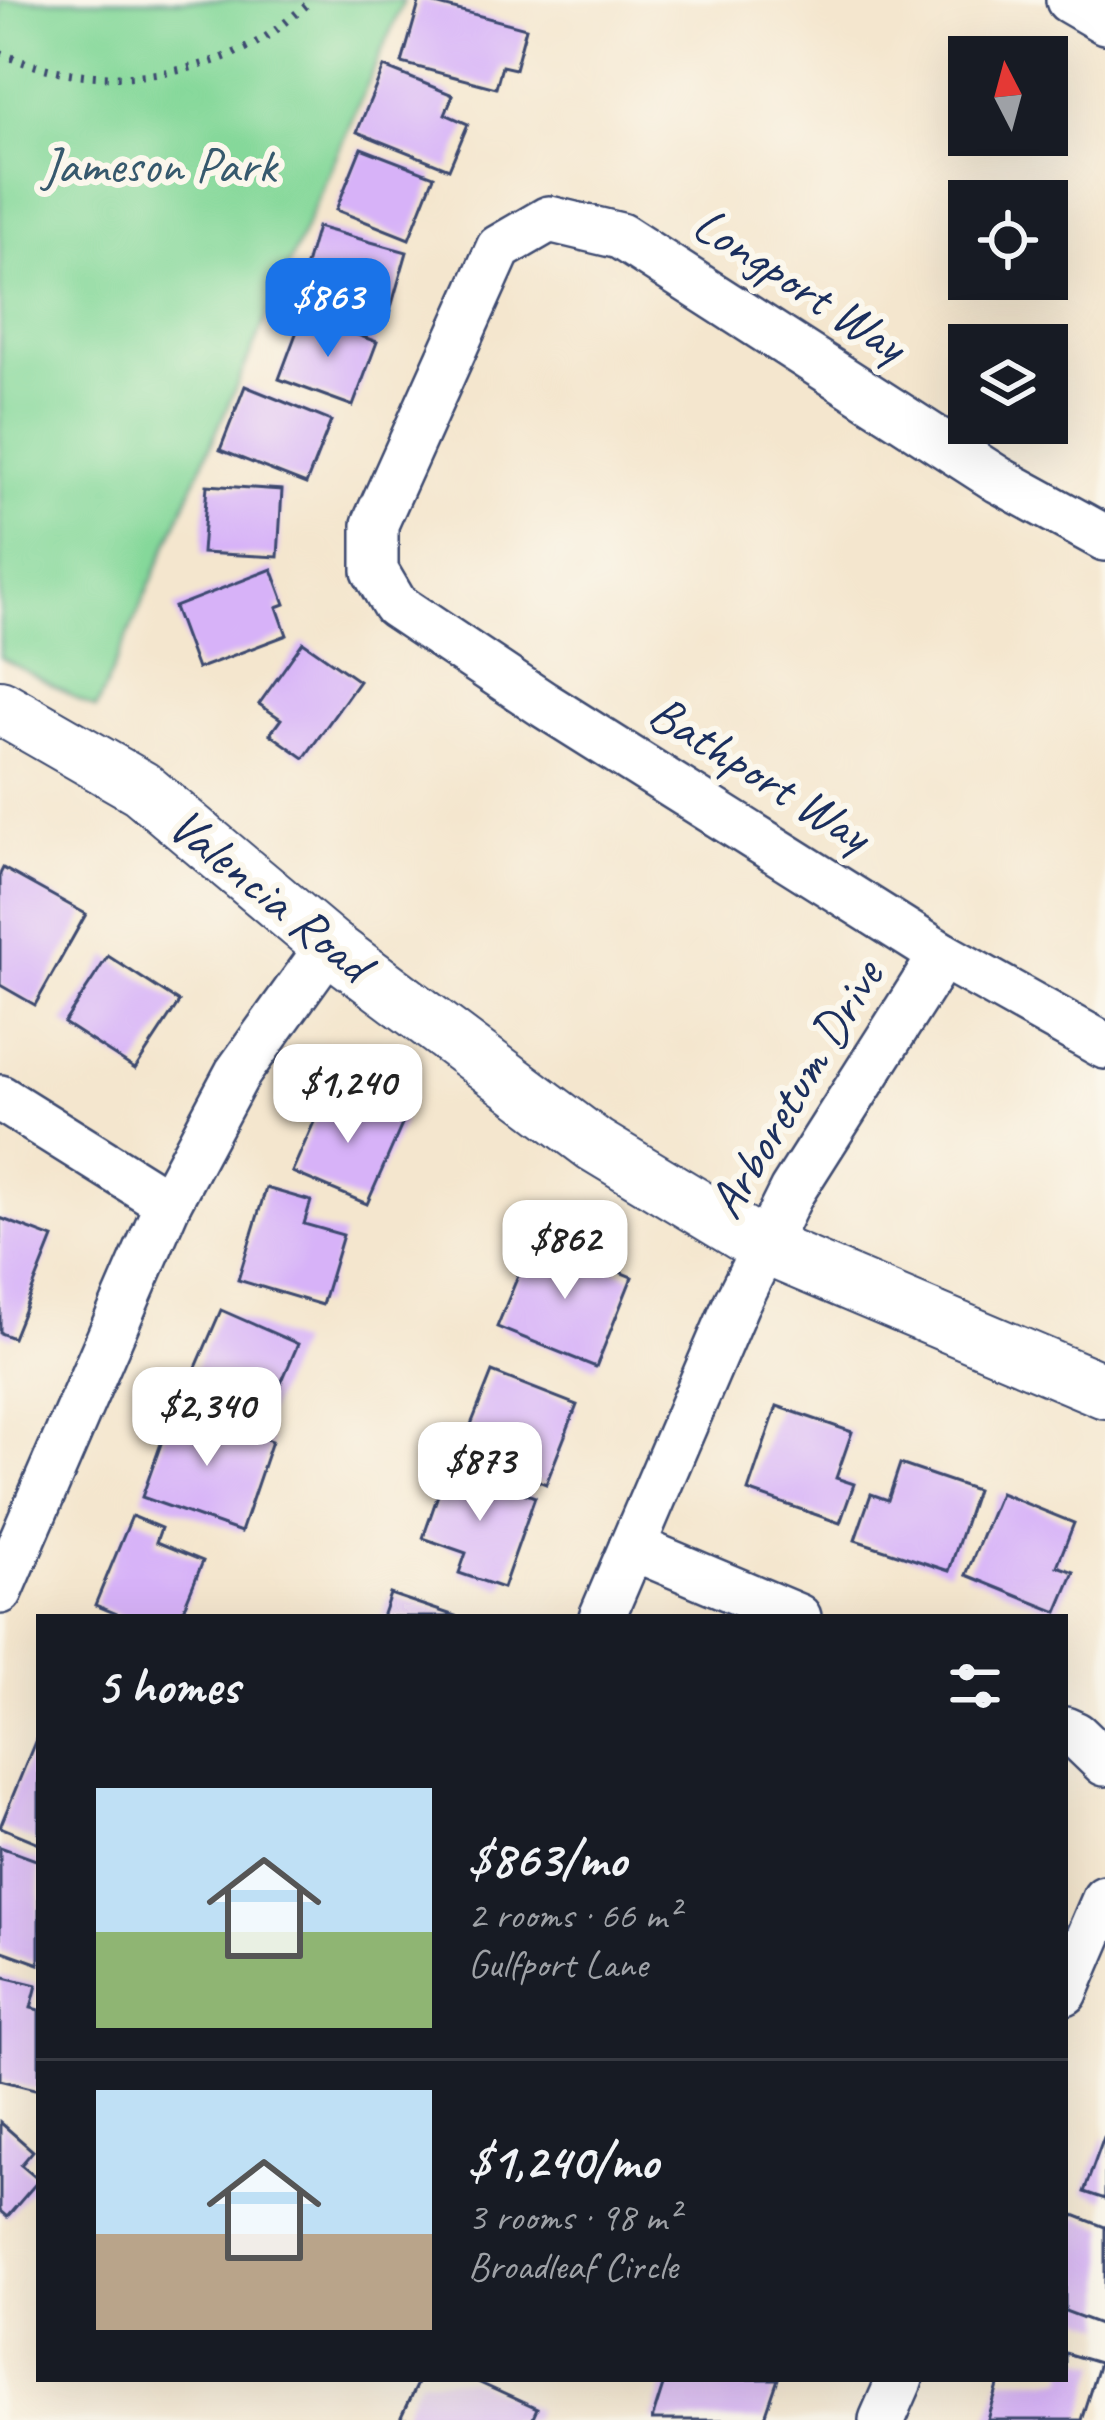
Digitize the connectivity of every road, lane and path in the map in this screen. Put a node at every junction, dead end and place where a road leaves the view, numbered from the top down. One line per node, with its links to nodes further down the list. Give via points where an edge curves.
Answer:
1 (313, 0): 4 (path, via 235,53 133,77 77,74)
2 (1069, 0): 3 (street)
3 (1105, 21)
4 (0, 53)
5 (1105, 538): 6 (street, Longport Way, via 999,480 620,236 549,220 500,248 374,524)
6 (374, 571): 9 (street, Bathport Way, via 394,605)
7 (0, 706): 8 (street, Valencia Road, via 141,788)
8 (329, 946): 12 (street, via 237,1073); 13 (street, Valencia Road, via 595,1144)
9 (942, 955): 10 (street, Bathport Way); 13 (street, Arboretum Drive)
10 (1105, 1046)
11 (0, 1097): 12 (street)
12 (168, 1203): 16 (street)
13 (764, 1247): 14 (street, Valencia Road); 15 (street, Arboretum Drive)
14 (1105, 1391)
15 (632, 1547): 17 (street, Arboretum Drive); 18 (street)
16 (0, 1591)
17 (603, 1614)
18 (791, 1614)
19 (1068, 1731): 20 (street)
20 (1105, 1763)
21 (1105, 1899): 22 (street)
22 (1068, 1985)
23 (899, 2382): 24 (street)
24 (882, 2420)

